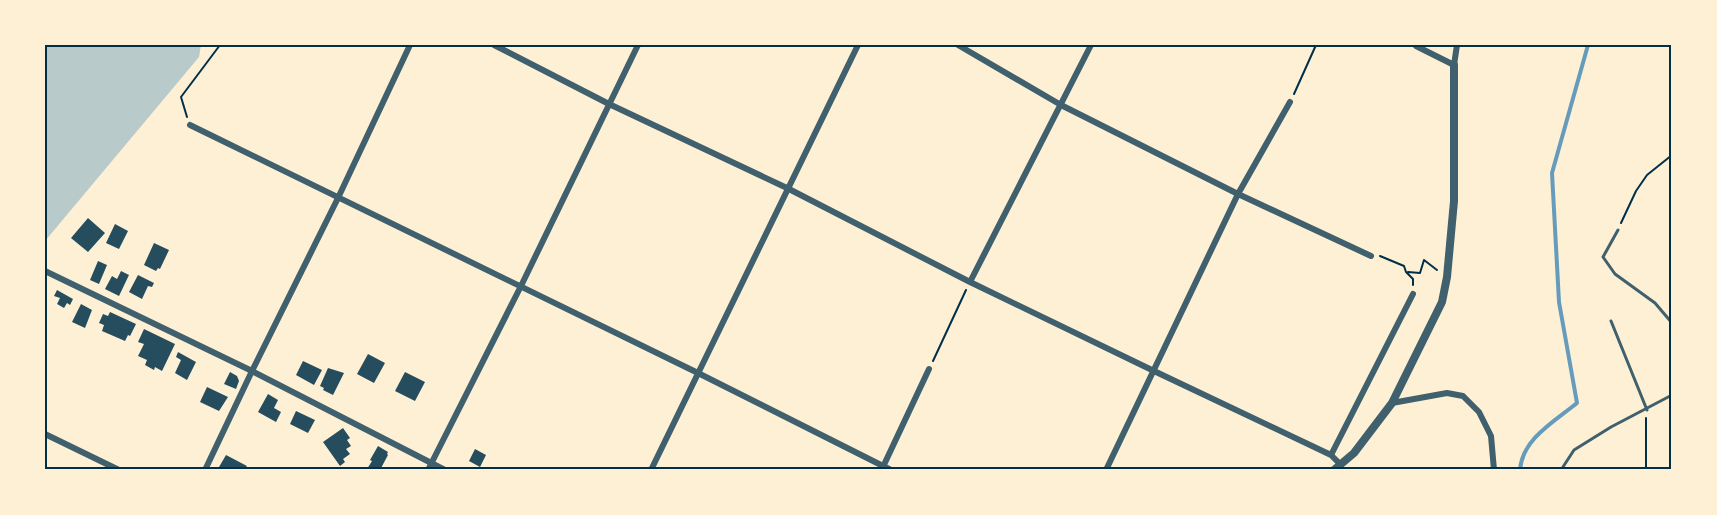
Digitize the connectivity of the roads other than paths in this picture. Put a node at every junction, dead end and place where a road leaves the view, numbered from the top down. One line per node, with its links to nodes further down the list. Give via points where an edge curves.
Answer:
1 (410, 45): 16 (street)
2 (494, 45): 11 (street)
3 (638, 45): 11 (street)
4 (858, 45): 14 (street)
5 (958, 45): 12 (street)
6 (1091, 45): 12 (street)
7 (1457, 45): 9 (street)
8 (1416, 46): 9 (street)
9 (1454, 65): 30 (street, via 1454,201 1447,277 1442,302)
10 (1290, 102): 15 (street)
11 (609, 104): 14 (street); 21 (street)
12 (1061, 105): 15 (street); 20 (street)
13 (190, 125): 16 (street)
14 (788, 188): 20 (street); 28 (street)
15 (1238, 194): 18 (street); 27 (street)
16 (339, 198): 21 (street); 26 (street)
17 (1618, 230): 24 (lane, via 1603,257 1615,274 1655,303)
18 (1371, 256)
19 (45, 271): 26 (street)
20 (970, 282): 27 (street)
21 (521, 286): 28 (street); 34 (street)
22 (1413, 294): 33 (street)
23 (1611, 321): 31 (lane)
24 (1672, 323)
25 (929, 369): 36 (street)
26 (252, 371): 34 (street); 38 (street)
27 (1154, 371): 33 (street); 41 (street)
28 (698, 373): 36 (street); 40 (street)
29 (1672, 395): 31 (lane)
30 (1392, 403): 35 (street, via 1354,453); 42 (street, via 1447,393 1463,396 1479,412 1491,436)
31 (1647, 410): 43 (lane, via 1574,450)
32 (45, 434): 37 (street)
33 (1331, 454): 35 (street)
34 (430, 467): 39 (street)
35 (1337, 467)
36 (886, 469)
37 (119, 470)
38 (205, 470)
39 (445, 470)
40 (651, 470)
41 (1107, 470)
42 (1494, 470)
43 (1561, 470)

